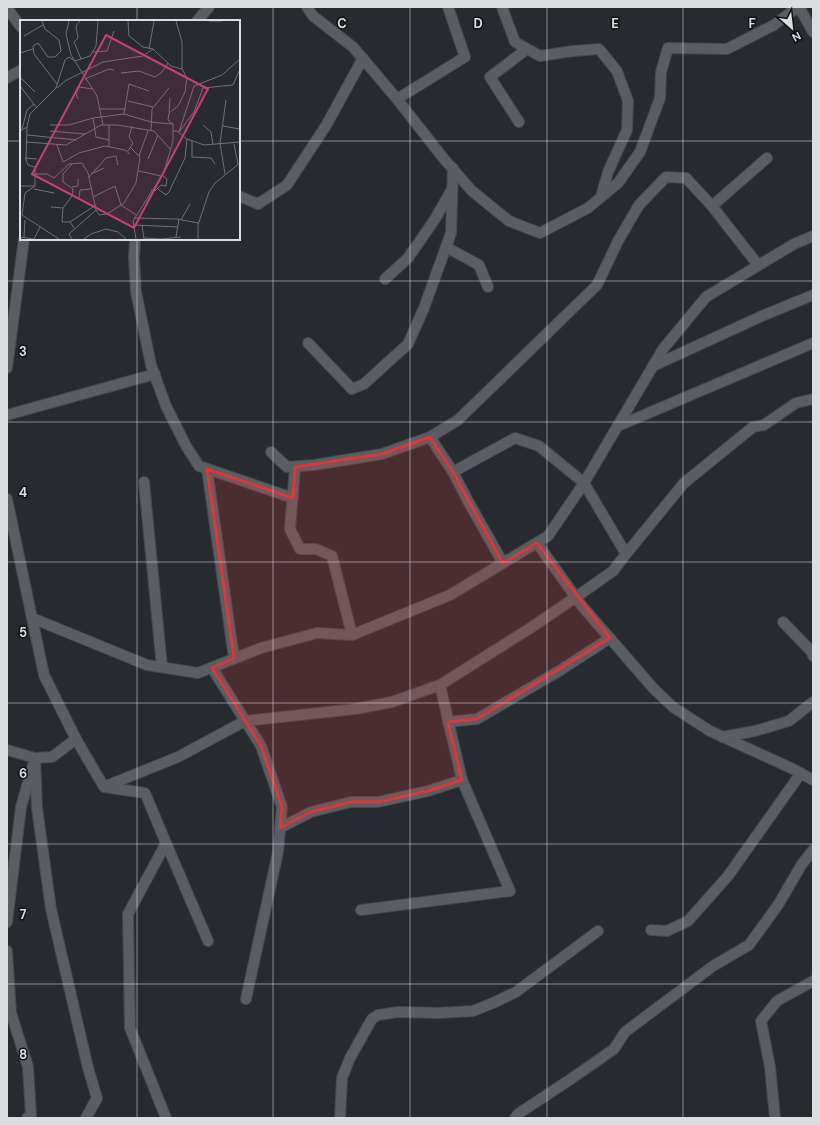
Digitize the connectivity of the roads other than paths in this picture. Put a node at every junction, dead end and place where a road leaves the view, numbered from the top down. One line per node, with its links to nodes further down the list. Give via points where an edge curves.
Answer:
1 (209, 7): 8 (street)
2 (307, 7): 7 (street)
3 (448, 7): 15 (street, via 465,56)
4 (502, 7): 11 (street, via 515,42)
5 (798, 7): 10 (street); 21 (street, via 774,25 727,49 668,48 661,72 660,98 640,152 618,184)
6 (7, 8): 9 (street)
7 (315, 11): 12 (street)
8 (198, 20)
9 (20, 26)
10 (813, 32)
11 (527, 49): 16 (street, via 490,77); 21 (street, via 540,56 600,49 617,71 628,101 627,130 608,172)
12 (363, 58): 15 (street); 20 (street, via 326,124 287,185 258,204)
13 (20, 71): 14 (street)
14 (7, 78)
15 (397, 99): 18 (street)
16 (519, 122)
17 (767, 158): 22 (street)
18 (452, 168): 19 (street); 21 (street, via 472,191 509,221 540,233 588,208)
19 (452, 190): 26 (street, via 451,233); 28 (street, via 408,258)
20 (240, 196)
21 (601, 197)
22 (712, 206): 27 (street); 40 (street, via 686,178 666,177 639,205 597,285 458,420)
23 (813, 236): 27 (street, via 794,244)
24 (24, 240): 31 (street)
25 (135, 240): 36 (street, via 136,292)
26 (446, 247): 29 (street, via 479,265); 32 (street, via 408,344 364,384 352,389)
27 (758, 266): 34 (street, via 706,297 663,349)
28 (385, 279)
29 (488, 287)
30 (813, 294): 34 (street)
31 (12, 296): 35 (street)
32 (308, 343)
33 (813, 344): 39 (street)
34 (653, 366): 39 (street)
35 (7, 368)
36 (155, 374): 38 (street); 43 (street, via 166,406 186,446 199,466)
37 (813, 399): 50 (street, via 796,403 764,425 753,427 684,483)
38 (7, 415)
39 (618, 426): 46 (street)
40 (430, 436): 42 (street, via 382,454); 44 (street)
41 (271, 452): 42 (street, via 287,467)
42 (295, 467): 47 (street)
43 (207, 469): 47 (street); 58 (street)
44 (453, 472): 46 (street, via 515,438 539,446); 51 (street)
45 (144, 482): 59 (street)
46 (584, 483): 49 (street, via 548,536); 50 (street)
47 (293, 498): 55 (street, via 290,530 300,549 316,549 332,556)
48 (7, 499): 53 (street)
49 (537, 543): 51 (street); 52 (street)
50 (626, 554): 52 (street, via 613,571)
51 (503, 563): 55 (street, via 450,595)
52 (576, 597): 56 (street); 61 (street)
53 (32, 618): 59 (street, via 147,665); 66 (street, via 44,675)
54 (783, 622): 57 (street)
55 (352, 635): 58 (street, via 317,633)
56 (610, 638): 64 (street, via 477,719); 65 (street, via 673,707)
57 (813, 656)
58 (234, 658): 60 (street)
59 (162, 667): 60 (street, via 198,673)
60 (212, 668): 63 (street)
61 (440, 685): 63 (street, via 392,702); 64 (street)
62 (813, 702): 65 (street, via 789,721)
63 (245, 721): 72 (street, via 178,757); 73 (street, via 261,746 282,807)
64 (448, 722): 70 (street)
65 (722, 737): 69 (street)
66 (76, 739): 68 (street, via 52,758); 72 (street)
67 (7, 750): 68 (street)
68 (34, 758): 77 (street, via 21,807); 85 (street, via 36,808 51,909 97,1098)
69 (802, 773): 71 (street); 78 (street, via 728,876 688,921 666,931)
70 (462, 780): 73 (street, via 428,791 378,802 351,802 311,812); 76 (street, via 510,891)
71 (813, 780)
72 (104, 787): 74 (street, via 145,793)
73 (280, 828): 83 (street, via 278,852)
74 (166, 843): 80 (street); 86 (street, via 128,914 130,1028)
75 (813, 850): 88 (street, via 749,945 713,966 625,1032 614,1049)
76 (361, 910)
77 (7, 922)
78 (651, 930)
79 (598, 931): 87 (street, via 516,992 486,1006 473,1011 398,1012 378,1015 372,1019 342,1078)
80 (208, 941)
81 (7, 951): 84 (street, via 11,1013 28,1067 31,1115)
82 (813, 981): 89 (street, via 777,1001 761,1021 770,1067)
83 (246, 999)
84 (27, 1118)
85 (86, 1118)
86 (166, 1118)
87 (340, 1118)
88 (515, 1118)
89 (775, 1118)

